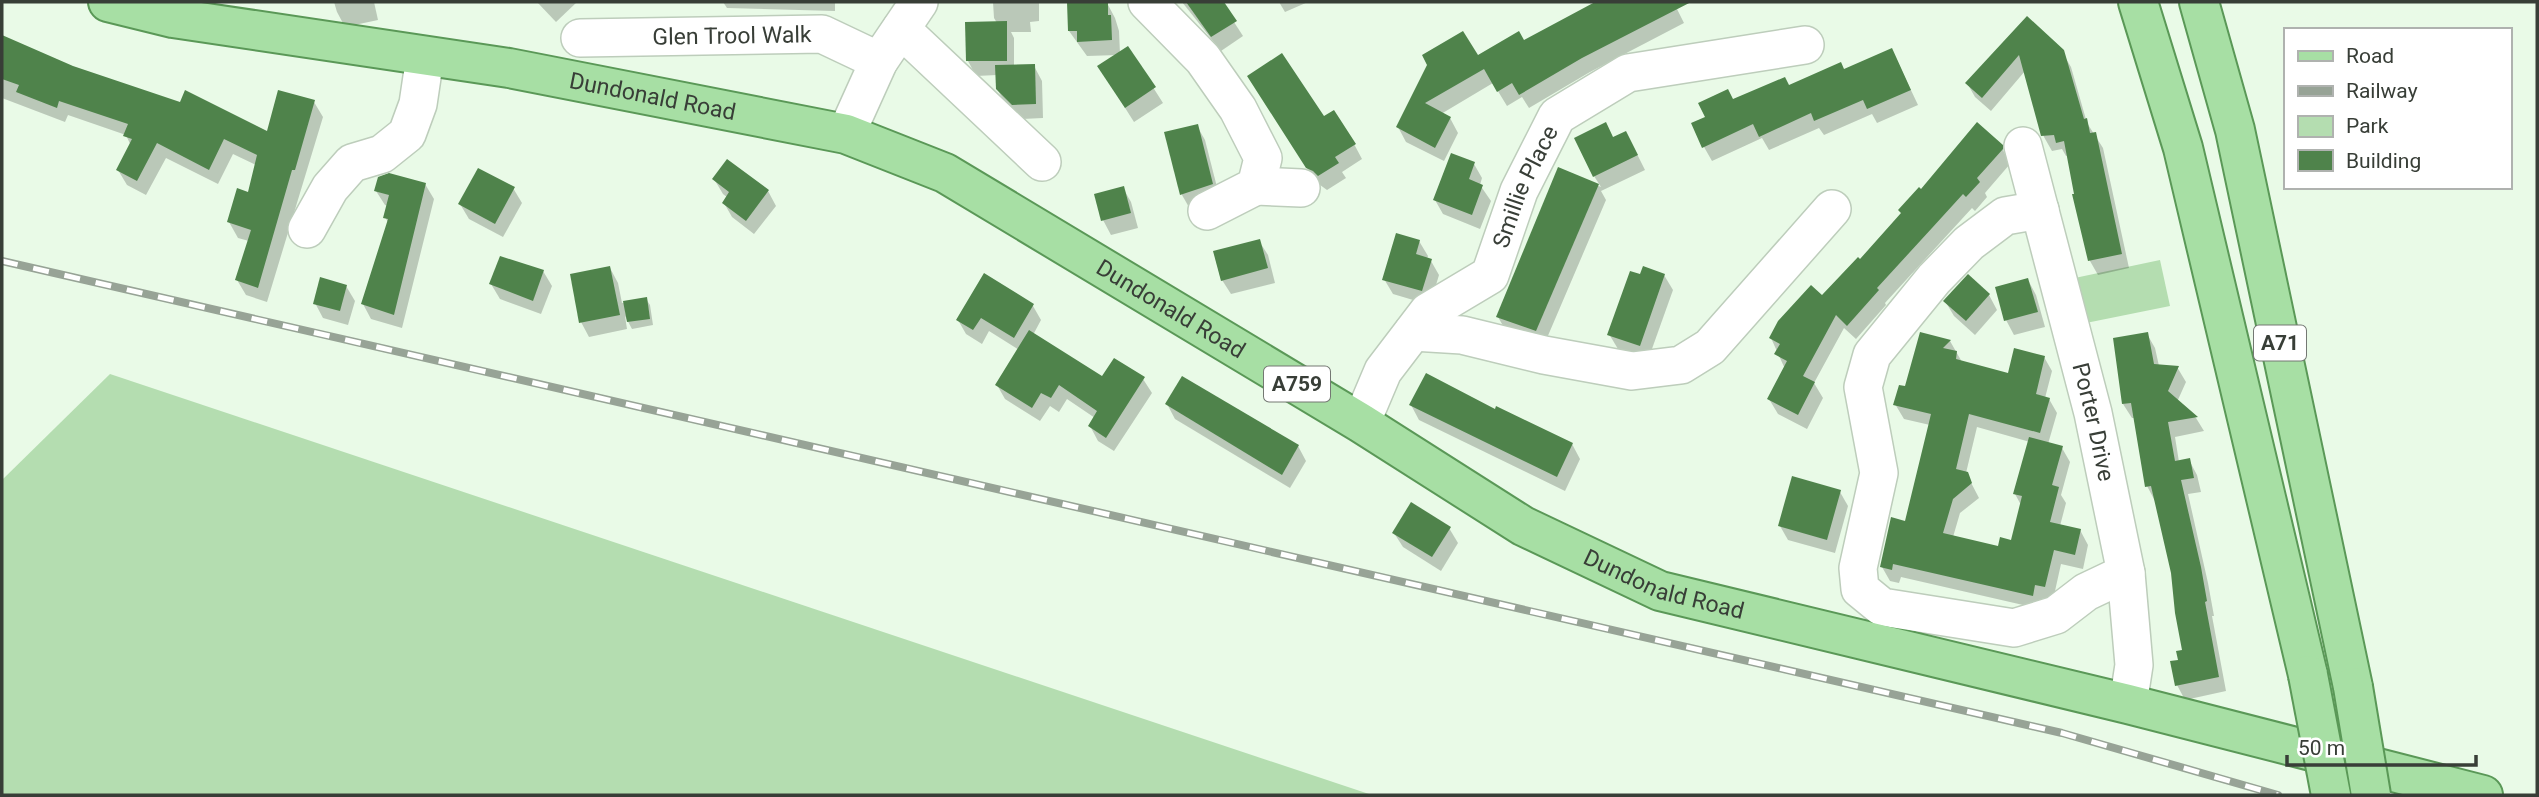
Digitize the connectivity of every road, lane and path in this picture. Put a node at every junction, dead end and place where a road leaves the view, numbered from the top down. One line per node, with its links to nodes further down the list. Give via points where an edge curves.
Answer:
1 (108, 2): 8 (main road, Dundonald Road / A759, via 173,18)
2 (1147, 2): 13 (street, via 1203,59 1238,109 1263,158)
3 (2137, 2): 23 (main road, A71, bridge, via 2183,148 2308,675)
4 (2199, 2): 24 (main road, A71, bridge, via 2235,130 2353,687)
5 (910, 16): 9 (street); 12 (street)
6 (580, 38): 9 (street, Glen Trool Walk, via 822,34)
7 (1805, 45): 19 (street, Smillie Place, via 1628,73 1557,116 1519,191 1490,275 1428,312)
8 (425, 57): 10 (main road, Dundonald Road / A759, via 509,68); 18 (street, via 418,104 407,134 382,154 352,163 330,188)
9 (879, 61): 10 (street)
10 (846, 134): 20 (main road, Dundonald Road / A759, via 945,173)
11 (2023, 146): 16 (street, Porter Drive)
12 (1042, 162)
13 (1256, 186): 14 (street); 17 (street)
14 (1301, 188)
15 (1832, 209): 19 (street, via 1710,347 1681,365 1632,371 1462,335)
16 (2040, 210): 21 (street, Porter Drive, via 2092,412); 21 (street, via 2005,216 1969,243 1872,355 1863,387 1879,473 1858,568 1860,589 1882,607 2014,628 2056,615 2086,592)
17 (1207, 211)
18 (307, 229)
19 (1413, 331): 20 (street, Smillie Place, via 1383,371)
20 (1361, 423): 22 (main road, Dundonald Road / A759, via 1523,526 1660,591)
21 (2126, 573): 22 (street, Porter Drive, via 2134,665)
22 (2128, 704): 25 (main road, Dundonald Road / A759)
23 (2331, 795)
24 (2371, 795)
25 (2483, 795)

